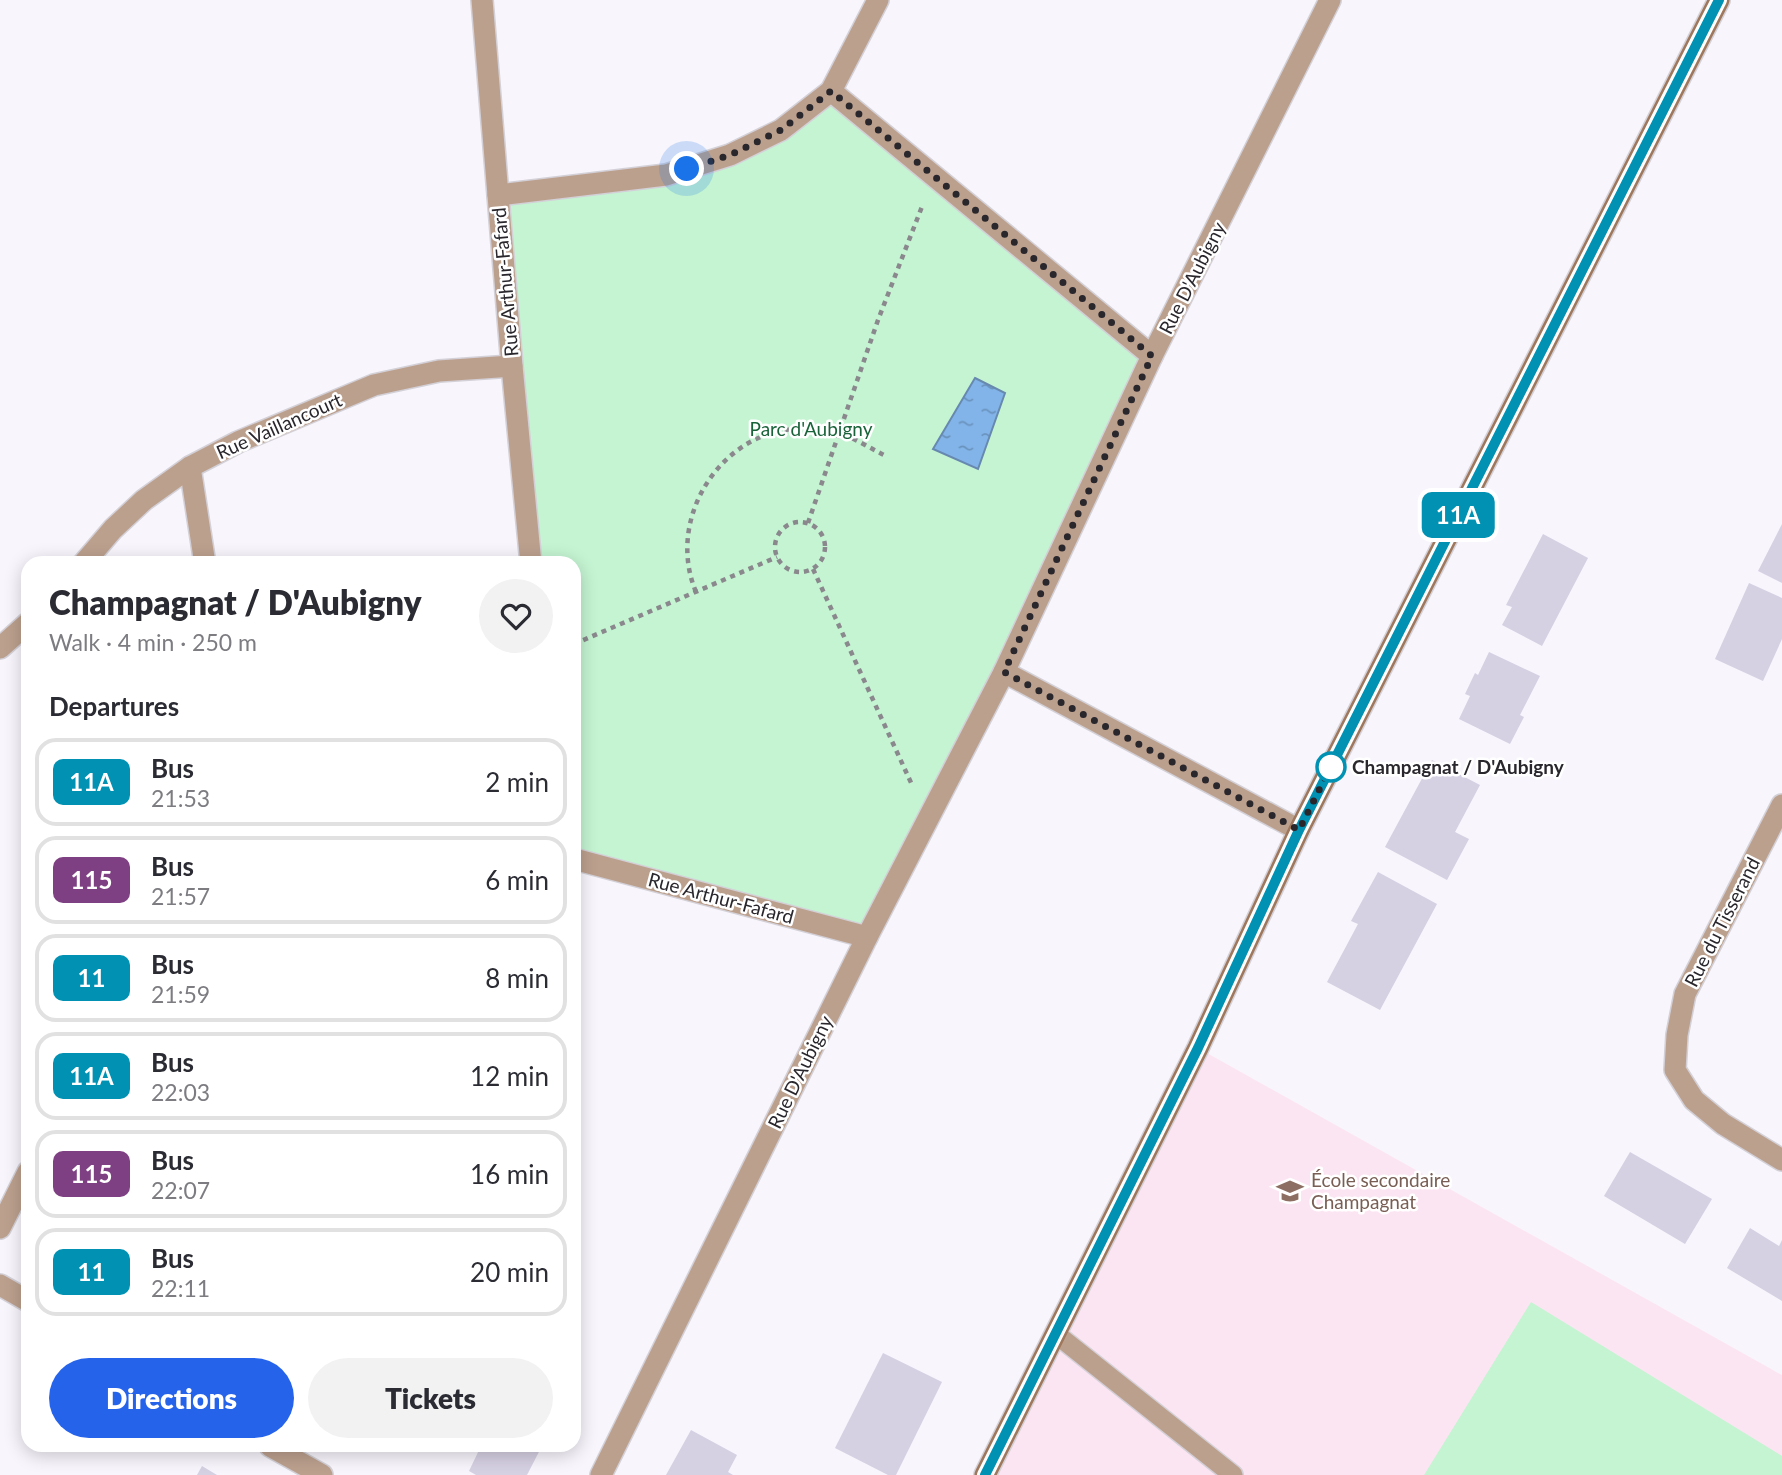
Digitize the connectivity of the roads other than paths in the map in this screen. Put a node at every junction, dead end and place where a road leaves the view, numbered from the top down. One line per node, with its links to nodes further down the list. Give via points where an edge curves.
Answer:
1 (482, 0): 6 (street, Rue Arthur-Fafard)
2 (878, 0): 5 (street)
3 (1330, 0): 7 (street, Rue D'Aubigny)
4 (1719, 0): 17 (street)
5 (831, 91): 6 (street, via 781,130 730,155 666,175); 7 (street)
6 (498, 195): 8 (street, Rue Arthur-Fafard)
7 (1152, 356): 15 (street, Rue D'Aubigny)
8 (512, 366): 9 (street, Rue Vaillancourt, via 439,371 374,386 237,442); 12 (street, Rue Arthur-Fafard)
9 (190, 467): 10 (street, Rue Vaillancourt, via 136,507); 11 (street)
10 (90, 556)
11 (204, 556)
12 (530, 556)
13 (21, 629): 14 (street)
14 (0, 648)
15 (1004, 672): 17 (street); 19 (street, Rue D'Aubigny)
16 (1782, 804): 20 (street, Rue du Tisserand, via 1685,994 1675,1070 1694,1100)
17 (1299, 830): 25 (street, via 1198,1048)
18 (581, 861): 19 (street, Rue Arthur-Fafard)
19 (867, 937): 28 (street, Rue D'Aubigny)
20 (1782, 1160)
21 (21, 1186): 22 (street)
22 (0, 1228)
23 (0, 1285): 24 (street)
24 (21, 1297)
25 (1056, 1334): 29 (street); 30 (lane)
26 (281, 1452): 27 (street)
27 (322, 1475)
28 (601, 1475)
29 (985, 1475)
30 (1233, 1475)

